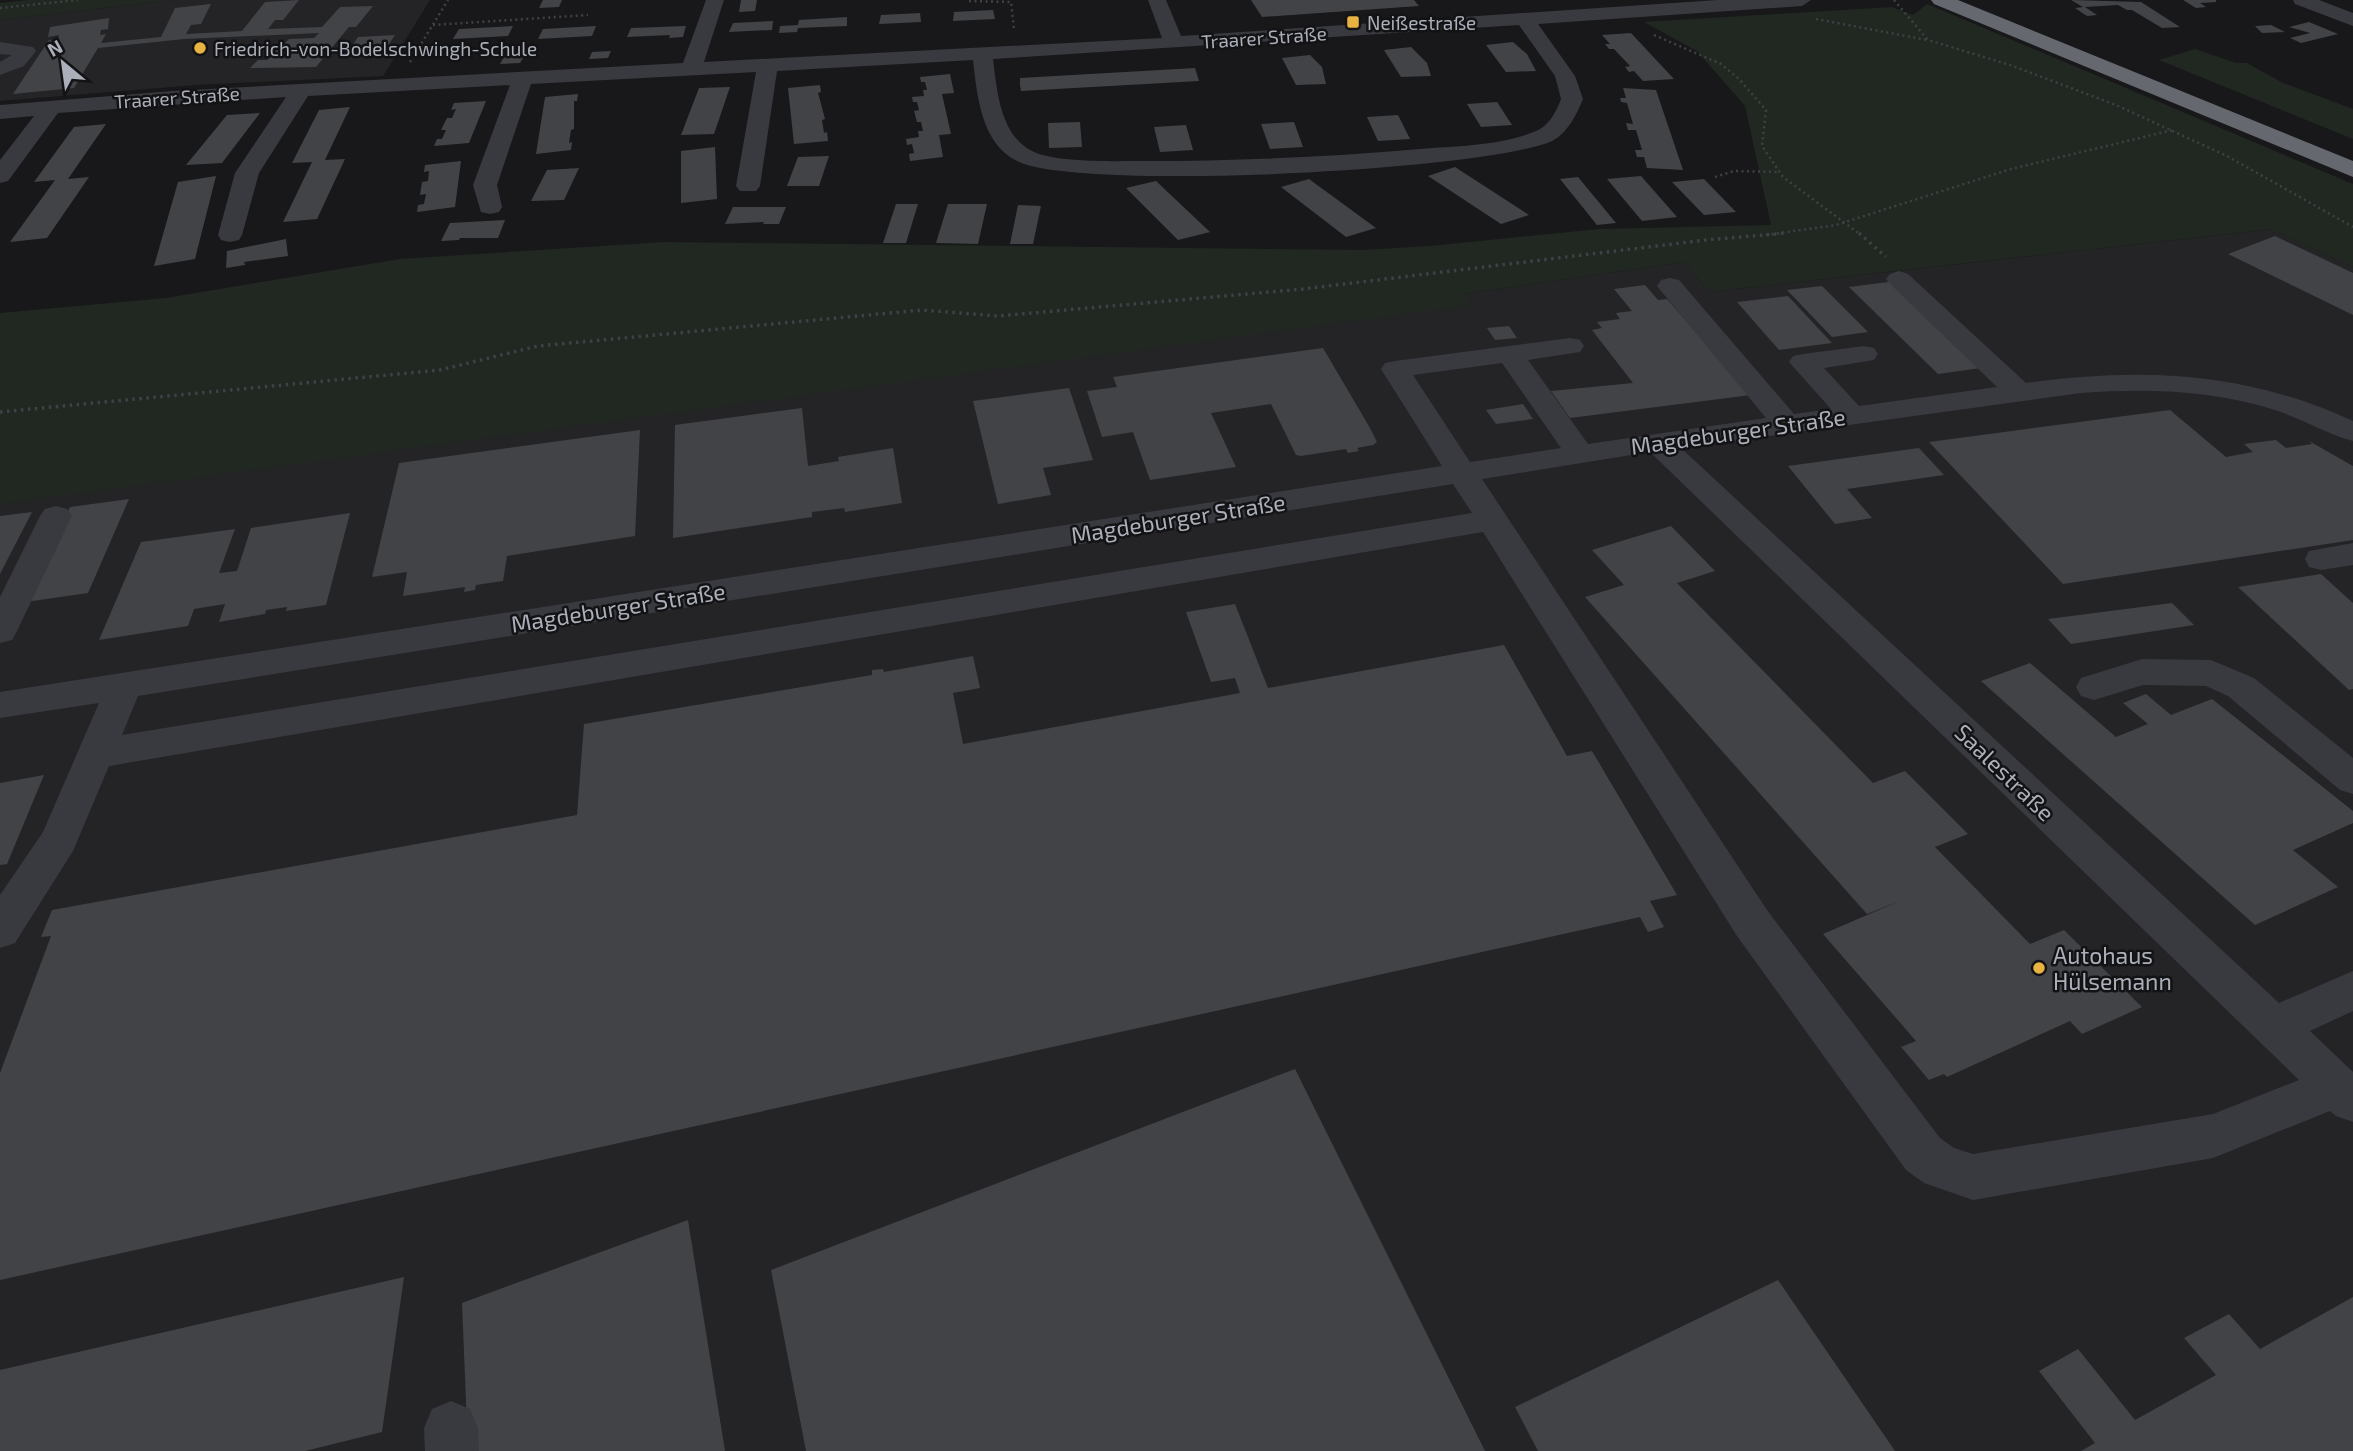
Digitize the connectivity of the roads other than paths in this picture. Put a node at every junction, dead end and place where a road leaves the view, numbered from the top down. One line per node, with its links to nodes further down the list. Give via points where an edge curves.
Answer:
1 (715, 0): 16 (street)
2 (1157, 0): 12 (street)
3 (1802, 0): 6 (street, Traarer Straße)
4 (2302, 0): 11 (street)
5 (1984, 1): 22 (highway)
6 (1779, 2): 7 (street, Traarer Straße)
7 (1707, 3): 9 (street, Traarer Straße)
8 (1948, 3): 23 (highway)
9 (1625, 8): 10 (street, Traarer Straße)
10 (1524, 19): 12 (street, Traarer Straße); 14 (street, via 1565,76 1572,99 1563,119 1544,136 1519,142 1374,162 1157,167 1029,159 1011,145 992,117)
11 (2353, 20)
12 (1174, 43): 14 (street, Traarer Straße)
13 (0, 48): 17 (street, via 26,51 17,62)
14 (982, 54): 15 (street, Traarer Straße)
15 (768, 63): 16 (street, Traarer Straße); 25 (street)
16 (692, 67): 18 (street, Traarer Straße)
17 (0, 69)
18 (523, 77): 19 (street, Traarer Straße); 26 (street, via 485,185)
19 (301, 90): 20 (street, Traarer Straße); 27 (street, via 247,173)
20 (52, 107): 21 (street, Traarer Straße); 24 (street)
21 (0, 111)
22 (2353, 150)
23 (2353, 170)
24 (0, 176)
25 (748, 186)
26 (489, 207)
27 (230, 235)
28 (1893, 268): 33 (street)
29 (1670, 286): 35 (street)
30 (1570, 346): 31 (street)
31 (1510, 354): 38 (street); 39 (street, via 1395,369)
32 (1864, 354): 34 (street, via 1803,362)
33 (2020, 393): 34 (street, Magdeburger Straße); 36 (street, Magdeburger Straße, via 2124,380 2200,384 2295,408)
34 (1852, 415): 35 (street, Magdeburger Straße)
35 (1787, 424): 37 (street, Magdeburger Straße)
36 (2353, 432)
37 (1657, 442): 38 (street, Magdeburger Straße); 54 (street, Saalestraße)
38 (1580, 454): 39 (street, Magdeburger Straße)
39 (1463, 473): 41 (street, Magdeburger Straße); 42 (street)
40 (56, 516): 46 (street)
41 (1174, 519): 45 (street); 47 (street, Magdeburger Straße)
42 (1492, 520): 45 (street); 55 (street, via 1752,923 1923,1154 1941,1167 1973,1177 2213,1136 2292,1106)
43 (2353, 554): 44 (street)
44 (2321, 559)
45 (1195, 571): 50 (street)
46 (0, 631)
47 (125, 684): 49 (street, Magdeburger Straße); 50 (street)
48 (2094, 687): 51 (street, via 2142,671 2211,673 2241,687)
49 (0, 705)
50 (95, 754): 52 (street, via 59,840)
51 (2353, 779)
52 (0, 930)
53 (2353, 990): 54 (street)
54 (2274, 1027): 55 (street, Saalestraße)
55 (2344, 1094)

